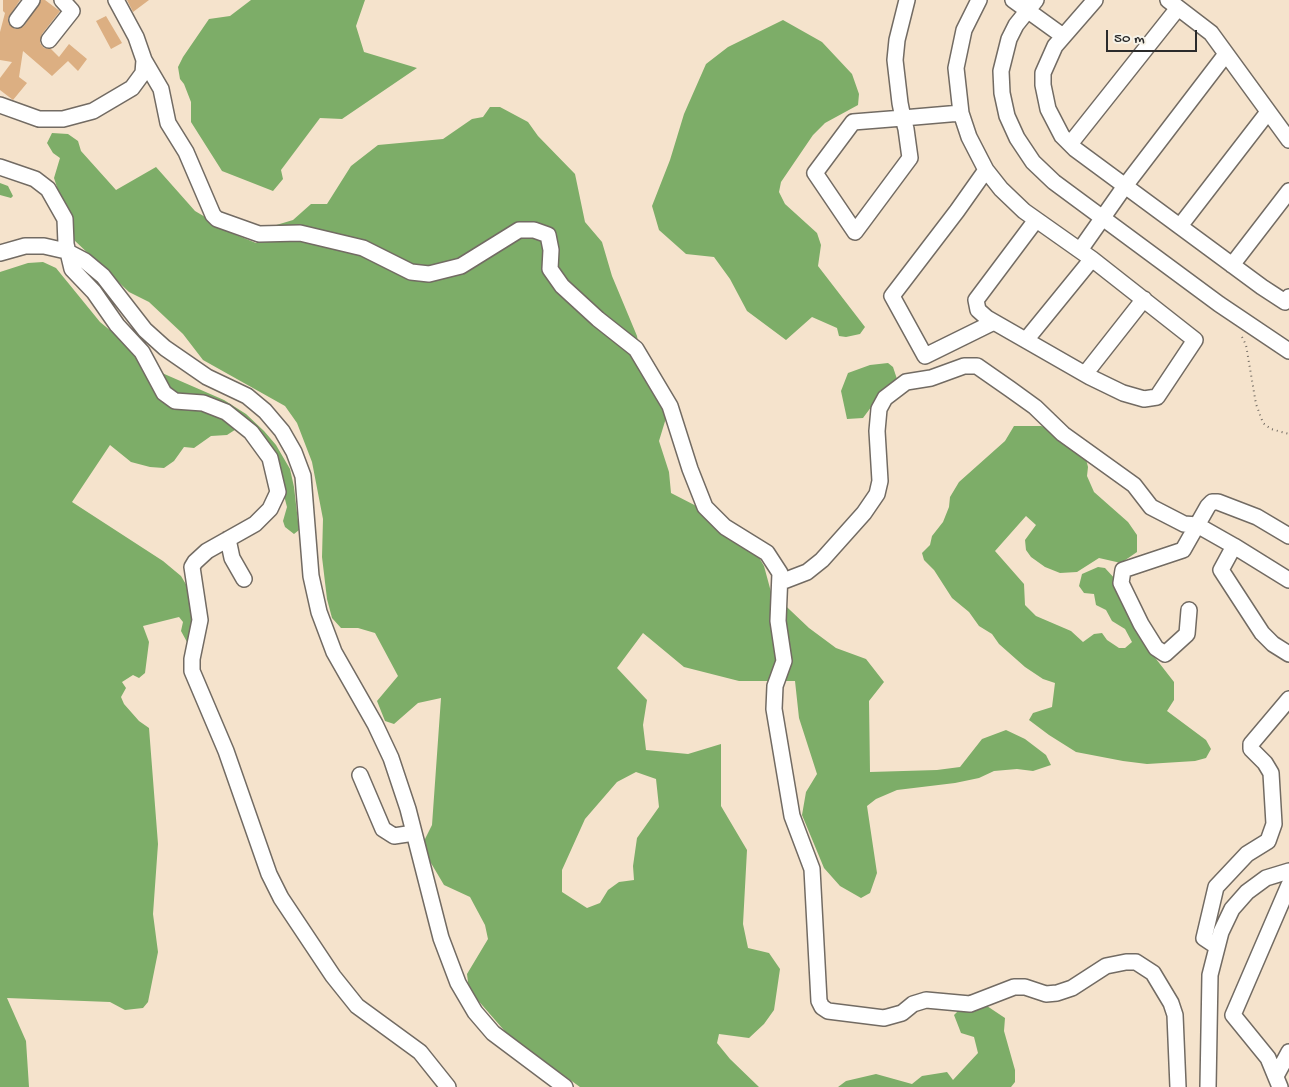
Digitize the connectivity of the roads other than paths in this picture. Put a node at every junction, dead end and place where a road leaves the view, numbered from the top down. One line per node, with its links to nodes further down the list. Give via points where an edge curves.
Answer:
1 (32, 0): 10 (street)
2 (62, 0): 12 (street, via 72,11)
3 (116, 0): 14 (street)
4 (907, 0): 18 (street, via 897,40 896,60)
5 (979, 0): 17 (street, via 968,18 957,57)
6 (1013, 0): 9 (street)
7 (1095, 0): 11 (street)
8 (1173, 4): 13 (street, via 1211,33); 20 (street)
9 (1032, 5): 11 (street); 25 (street, via 1009,39 1002,62 1001,83 1007,116 1024,150 1041,171)
10 (17, 20)
11 (1063, 36): 20 (street, via 1046,64 1043,84 1054,123)
12 (49, 40)
13 (1226, 54): 16 (street); 23 (street)
14 (144, 60): 15 (street, via 143,74 132,88 86,114 39,119); 44 (street, via 161,89 168,123 186,152 213,215 223,222 267,235 300,233 355,246 411,272 429,274 461,266 519,230 534,230 548,235 550,269 562,286 636,349 670,406 705,508 725,527 766,553 776,564)
15 (0, 105)
16 (1268, 112): 19 (street); 27 (street)
17 (961, 113): 18 (street); 22 (street)
18 (903, 118): 18 (street, via 910,158 856,232 815,173 853,122)
19 (1289, 140)
20 (1070, 144): 23 (street)
21 (0, 167): 28 (street, via 35,178 44,185 64,219)
22 (986, 170): 26 (street); 34 (street, via 892,296 925,356)
23 (1126, 186): 25 (street); 27 (street)
24 (1289, 191): 31 (street)
25 (1103, 217): 30 (street); 36 (street, via 1219,304)
26 (1036, 220): 30 (street); 34 (street, via 976,300 978,310)
27 (1180, 226): 31 (street)
28 (68, 252): 29 (street, via 36,246); 40 (street, via 72,269 142,352 164,393 175,401 202,403 226,412 251,432 268,453 277,480 276,499 260,520); 49 (street, via 91,264 103,276 159,343 191,367 247,396 265,412 289,442 304,486 311,576 319,612 334,652 391,758)
29 (0, 253)
30 (1086, 255): 33 (street); 35 (street)
31 (1232, 265): 32 (street, via 1285,302)
32 (1289, 297)
33 (1144, 299): 37 (street); 37 (street, via 1195,340 1157,397 1144,399 1123,393)
34 (994, 322): 35 (street)
35 (1026, 340): 37 (street)
36 (1289, 351)
37 (1085, 374)
38 (1197, 525): 39 (street, via 1208,506 1218,502 1257,517); 41 (street); 44 (street, via 1184,524 1151,507 1134,485 1063,434 1023,398 977,366 964,366 931,378 906,382 885,398 879,409 877,431 878,494 822,560 807,572); 45 (street, via 1183,550 1123,570 1121,584 1156,648 1165,654 1187,634)
39 (1289, 536)
40 (228, 539): 42 (street, via 232,558); 55 (street, via 199,558 192,567 200,620 192,667 226,750 269,874 280,898 346,993 366,1014 420,1052)
41 (1234, 546): 43 (street); 46 (street, via 1221,570 1262,633)
42 (244, 579)
43 (1289, 580)
44 (781, 582): 57 (street, via 777,604 784,661 775,686 774,709 790,810 812,870 822,1008 884,1018 926,1000 970,1004 1014,987 1046,994 1057,993 1072,988 1106,966 1136,962 1153,973 1171,1003 1175,1015)
45 (1189, 610)
46 (1289, 654)
47 (1289, 699): 52 (street, via 1251,744 1251,749 1270,773 1274,824 1268,841 1247,854 1216,887 1204,938)
48 (360, 775): 49 (street, via 383,829 394,836)
49 (414, 834): 56 (street, via 441,938 463,993 493,1033)
50 (1289, 871): 52 (street, via 1259,882 1242,896 1228,915)
51 (1289, 885): 54 (street, via 1233,1015 1268,1058)
52 (1216, 946): 58 (street, via 1210,975)
53 (1289, 1052): 54 (street)
54 (1278, 1082)
55 (448, 1087)
56 (565, 1087)
57 (1178, 1087)
58 (1208, 1087)

